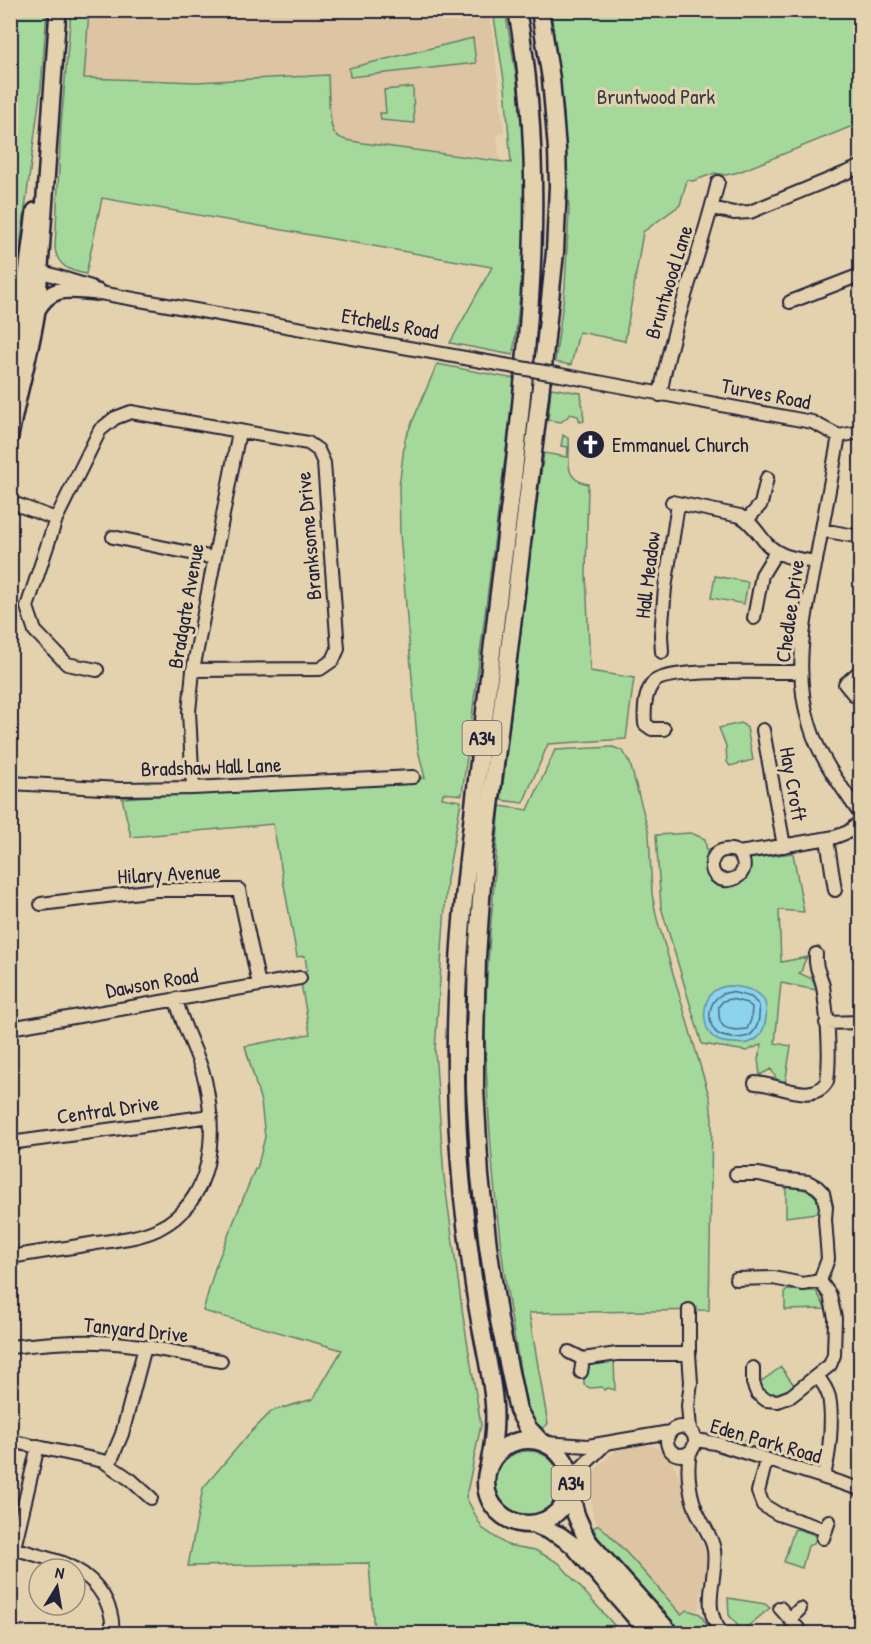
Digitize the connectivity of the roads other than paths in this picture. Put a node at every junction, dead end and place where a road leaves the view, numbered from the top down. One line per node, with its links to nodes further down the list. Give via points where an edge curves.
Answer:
1 (58, 10): 8 (main road)
2 (517, 10): 81 (highway, A34, via 532,149 531,292 523,391 464,889 457,996 461,1177 470,1257 496,1407)
3 (540, 10): 74 (highway, A34, via 555,126 556,241 484,856 477,957 475,1089 480,1176 499,1320 518,1410 528,1428)
4 (861, 167): 6 (street, via 750,212)
5 (718, 182): 6 (street, Bruntwood Lane)
6 (712, 208): 13 (street, Bruntwood Lane, via 668,351)
7 (861, 275): 10 (street)
8 (33, 276): 9 (street, Etchells Road); 11 (main road); 12 (main road)
9 (104, 293): 11 (main road, via 63,290 44,298); 13 (street, Etchells Road, bridge)
10 (790, 302)
11 (37, 310): 12 (main road)
12 (21, 336): 17 (main road)
13 (660, 394): 16 (street, Turves Road, via 812,422)
14 (239, 432): 20 (street, Branksome Drive, via 131,412 115,418 100,430); 26 (street, Bradgate Avenue); 31 (street, Branksome Drive, via 308,443 318,450 324,463 338,649 333,660 320,669)
15 (861, 432): 16 (street)
16 (839, 436): 22 (street, Chedlee Drive)
17 (10, 437)
18 (767, 478): 21 (street, via 761,504)
19 (10, 502): 20 (street)
20 (56, 519): 30 (street, Branksome Drive, via 27,607 35,631 68,664)
21 (747, 520): 25 (street); 29 (street, Hall Meadow, via 675,503 664,588)
22 (822, 530): 24 (street); 27 (street, Chedlee Drive)
23 (113, 537): 26 (street)
24 (861, 537)
25 (776, 552): 27 (street); 28 (street, via 762,575)
26 (214, 558): 31 (street, Bradgate Avenue)
27 (816, 562): 33 (street, Chedlee Drive)
28 (754, 618)
29 (662, 652)
30 (97, 670)
31 (193, 670): 39 (street, Bradgate Avenue, via 189,712)
32 (861, 671): 34 (street, via 845,684)
33 (800, 672): 35 (street, via 702,672 658,679 648,696 645,724 652,729); 40 (street, Chedlee Drive, via 814,739)
34 (855, 696)
35 (664, 729)
36 (764, 730): 43 (street, Hay Croft)
37 (413, 777): 39 (street, Bradshaw Hall Lane)
38 (10, 783): 39 (street, Bradshaw Hall Lane, via 120,789)
39 (194, 788)
40 (861, 814)
41 (861, 822): 42 (street, Hay Croft, via 842,835)
42 (827, 839): 43 (street, Hay Croft); 45 (street)
43 (784, 846): 44 (street, Hay Croft)
44 (739, 853)
45 (835, 890)
46 (40, 904): 49 (street, Hilary Avenue, via 156,890 239,890)
47 (816, 954): 52 (street)
48 (300, 978): 49 (street, Dawson Road)
49 (259, 985): 50 (street, Dawson Road)
50 (176, 999): 53 (street, Dawson Road); 55 (street, via 204,1077)
51 (861, 1022): 52 (street)
52 (826, 1023): 54 (street, via 824,1086 808,1093)
53 (10, 1028)
54 (755, 1083)
55 (210, 1116): 56 (street, Central Drive); 58 (street, via 211,1153 204,1175 196,1194 174,1218 158,1229 134,1237)
56 (10, 1143)
57 (736, 1174): 60 (street, via 817,1186 826,1207 828,1259)
58 (10, 1257)
59 (745, 1276): 60 (street, via 803,1284)
60 (820, 1281): 68 (street, via 830,1295 836,1334 832,1362)
61 (689, 1310): 65 (street)
62 (10, 1347): 63 (street, Tanyard Drive, via 97,1342)
63 (145, 1347): 66 (street, Tanyard Drive); 80 (street, via 122,1434)
64 (569, 1352): 65 (street, via 582,1366 617,1354)
65 (689, 1354): 69 (street, via 692,1382)
66 (221, 1361)
67 (749, 1374): 68 (street, via 757,1393 766,1400 778,1401)
68 (817, 1376): 83 (street, via 828,1392 830,1406 829,1458)
69 (688, 1406): 70 (street); 71 (street)
70 (673, 1430): 71 (street, via 683,1427); 72 (street); 77 (street, via 667,1439)
71 (693, 1435): 78 (street, via 694,1449); 79 (street, Eden Park Road)
72 (643, 1437): 75 (street); 77 (street)
73 (10, 1441): 76 (street)
74 (543, 1442): 75 (street); 81 (highway, A34, via 508,1444); 84 (highway, A34, via 565,1460)
75 (605, 1444): 84 (street, via 580,1469)
76 (38, 1446): 80 (street); 89 (street)
77 (671, 1451): 78 (street, via 682,1456); 82 (street)
78 (690, 1453): 82 (street)
79 (766, 1460): 83 (street, Eden Park Road); 88 (street, via 758,1492 763,1505)
80 (109, 1465): 86 (street)
81 (489, 1465): 87 (highway, A34, via 487,1491 495,1508 509,1520)
82 (688, 1474): 98 (street, via 695,1508 713,1544 715,1567 710,1605 712,1617)
83 (823, 1477): 85 (street, Eden Park Road)
84 (571, 1488): 87 (highway, A34, via 559,1512); 97 (highway, A34, via 576,1515 587,1540)
85 (861, 1489)
86 (152, 1498)
87 (533, 1524): 96 (highway, A34, via 573,1545)
88 (826, 1530)
89 (12, 1547): 90 (street)
90 (44, 1557)
91 (87, 1575): 95 (street, via 106,1599)
92 (780, 1608): 94 (street)
93 (800, 1609): 94 (street)
94 (790, 1619): 99 (street)
95 (112, 1634)
96 (650, 1634)
97 (671, 1634)
98 (723, 1634)
99 (803, 1634)

